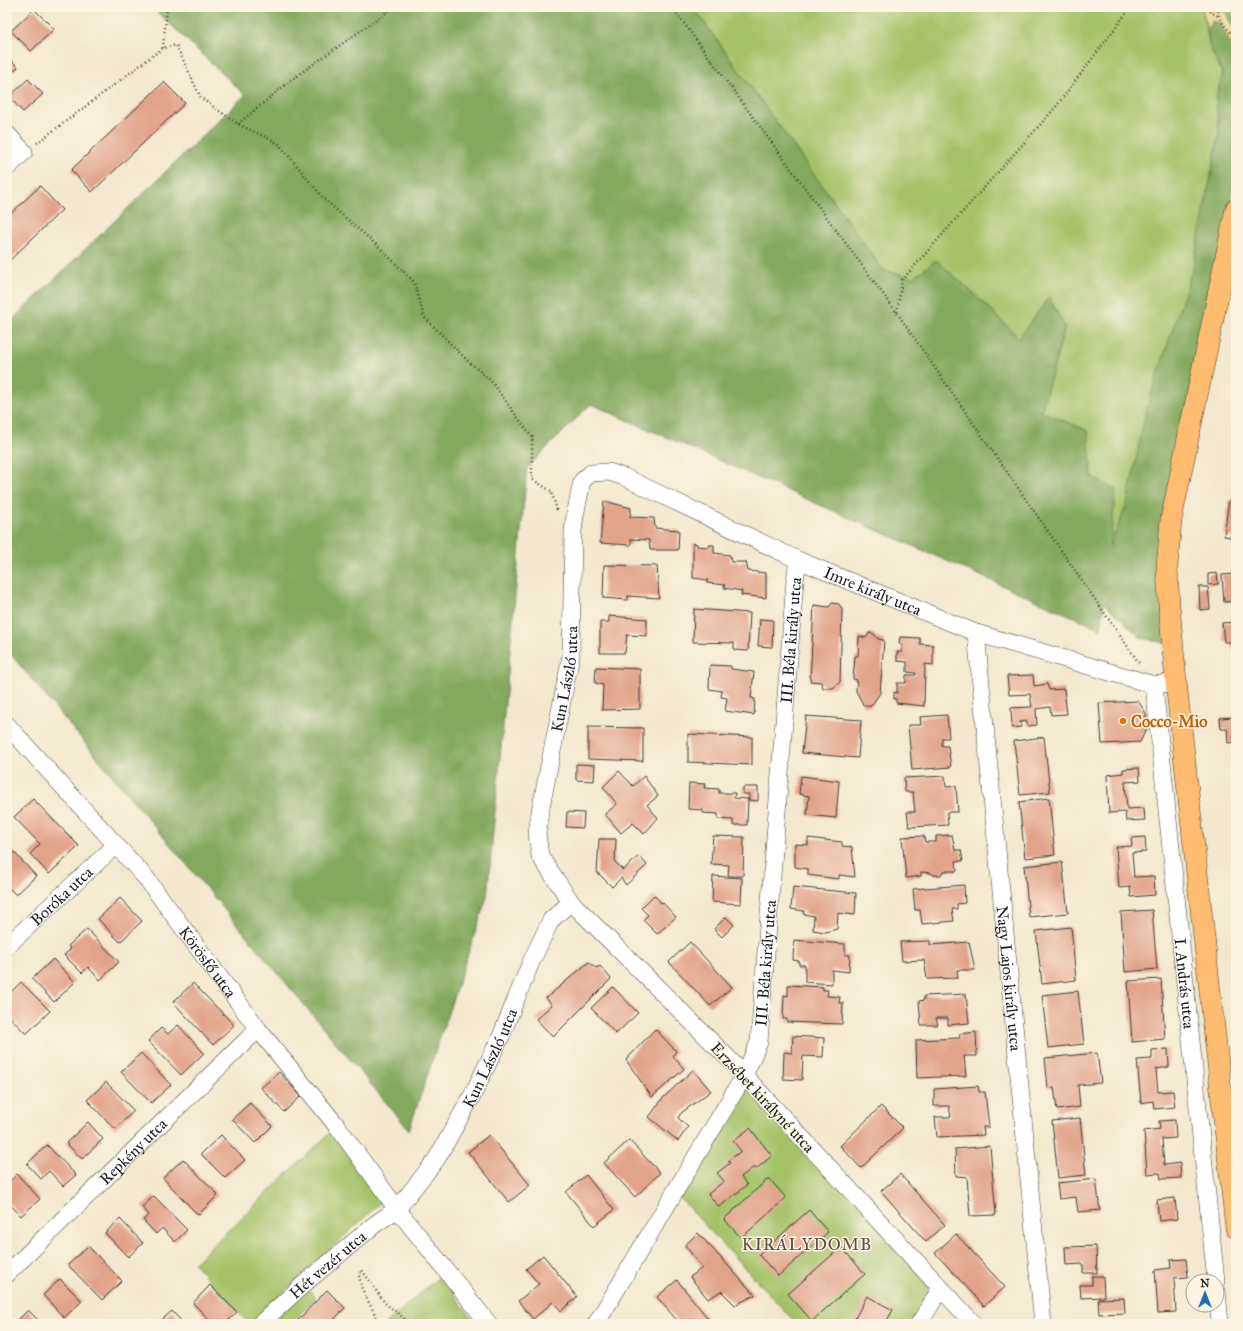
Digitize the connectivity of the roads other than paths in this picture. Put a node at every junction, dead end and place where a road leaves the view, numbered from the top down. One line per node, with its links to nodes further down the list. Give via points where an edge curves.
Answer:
1 (7, 134): 2 (street, via 24,152)
2 (7, 168)
3 (1236, 209): 7 (main road, I. András utca, via 1171,520 1167,567)
4 (582, 481): 5 (street, Imre király utca, via 591,473 610,472 624,477); 11 (street, Kun László utca, via 574,531 571,656 537,833 540,856)
5 (798, 560): 6 (street, Imre király utca); 15 (street, III. Béla király utca, via 759,1042)
6 (976, 633): 8 (street, Imre király utca); 27 (street, Nagy Lajos király utca)
7 (1176, 682): 8 (street, Imre király utca); 17 (main road, I. András utca)
8 (1154, 685): 18 (street, I. András utca)
9 (7, 725): 10 (street, Körösfő utca)
10 (116, 845): 13 (street, Boróka utca); 14 (street, Körösfő utca, via 146,878)
11 (550, 872): 12 (street, Erzsébet királyné utca)
12 (571, 902): 15 (street, Erzsébet királyné utca); 16 (street, Kun László utca, via 551,920 502,1034 472,1096 436,1160)
13 (7, 946)
14 (258, 1028): 16 (street, Körösfő utca, via 337,1126); 19 (street, Repkény utca)
15 (744, 1076): 20 (street, Erzsébet királyné utca); 24 (street, III. Béla király utca)
16 (396, 1209): 22 (street, Hét vezér utca, via 304,1284); 23 (street, Körösfő utca)
17 (1236, 1228)
18 (1215, 1273)
19 (7, 1274)
20 (941, 1288): 25 (street); 26 (street, Erzsébet királyné utca)
21 (1219, 1313): 28 (street)
22 (260, 1324)
23 (489, 1324)
24 (596, 1324)
25 (919, 1324)
26 (974, 1324)
27 (1043, 1324)
28 (1220, 1324)

